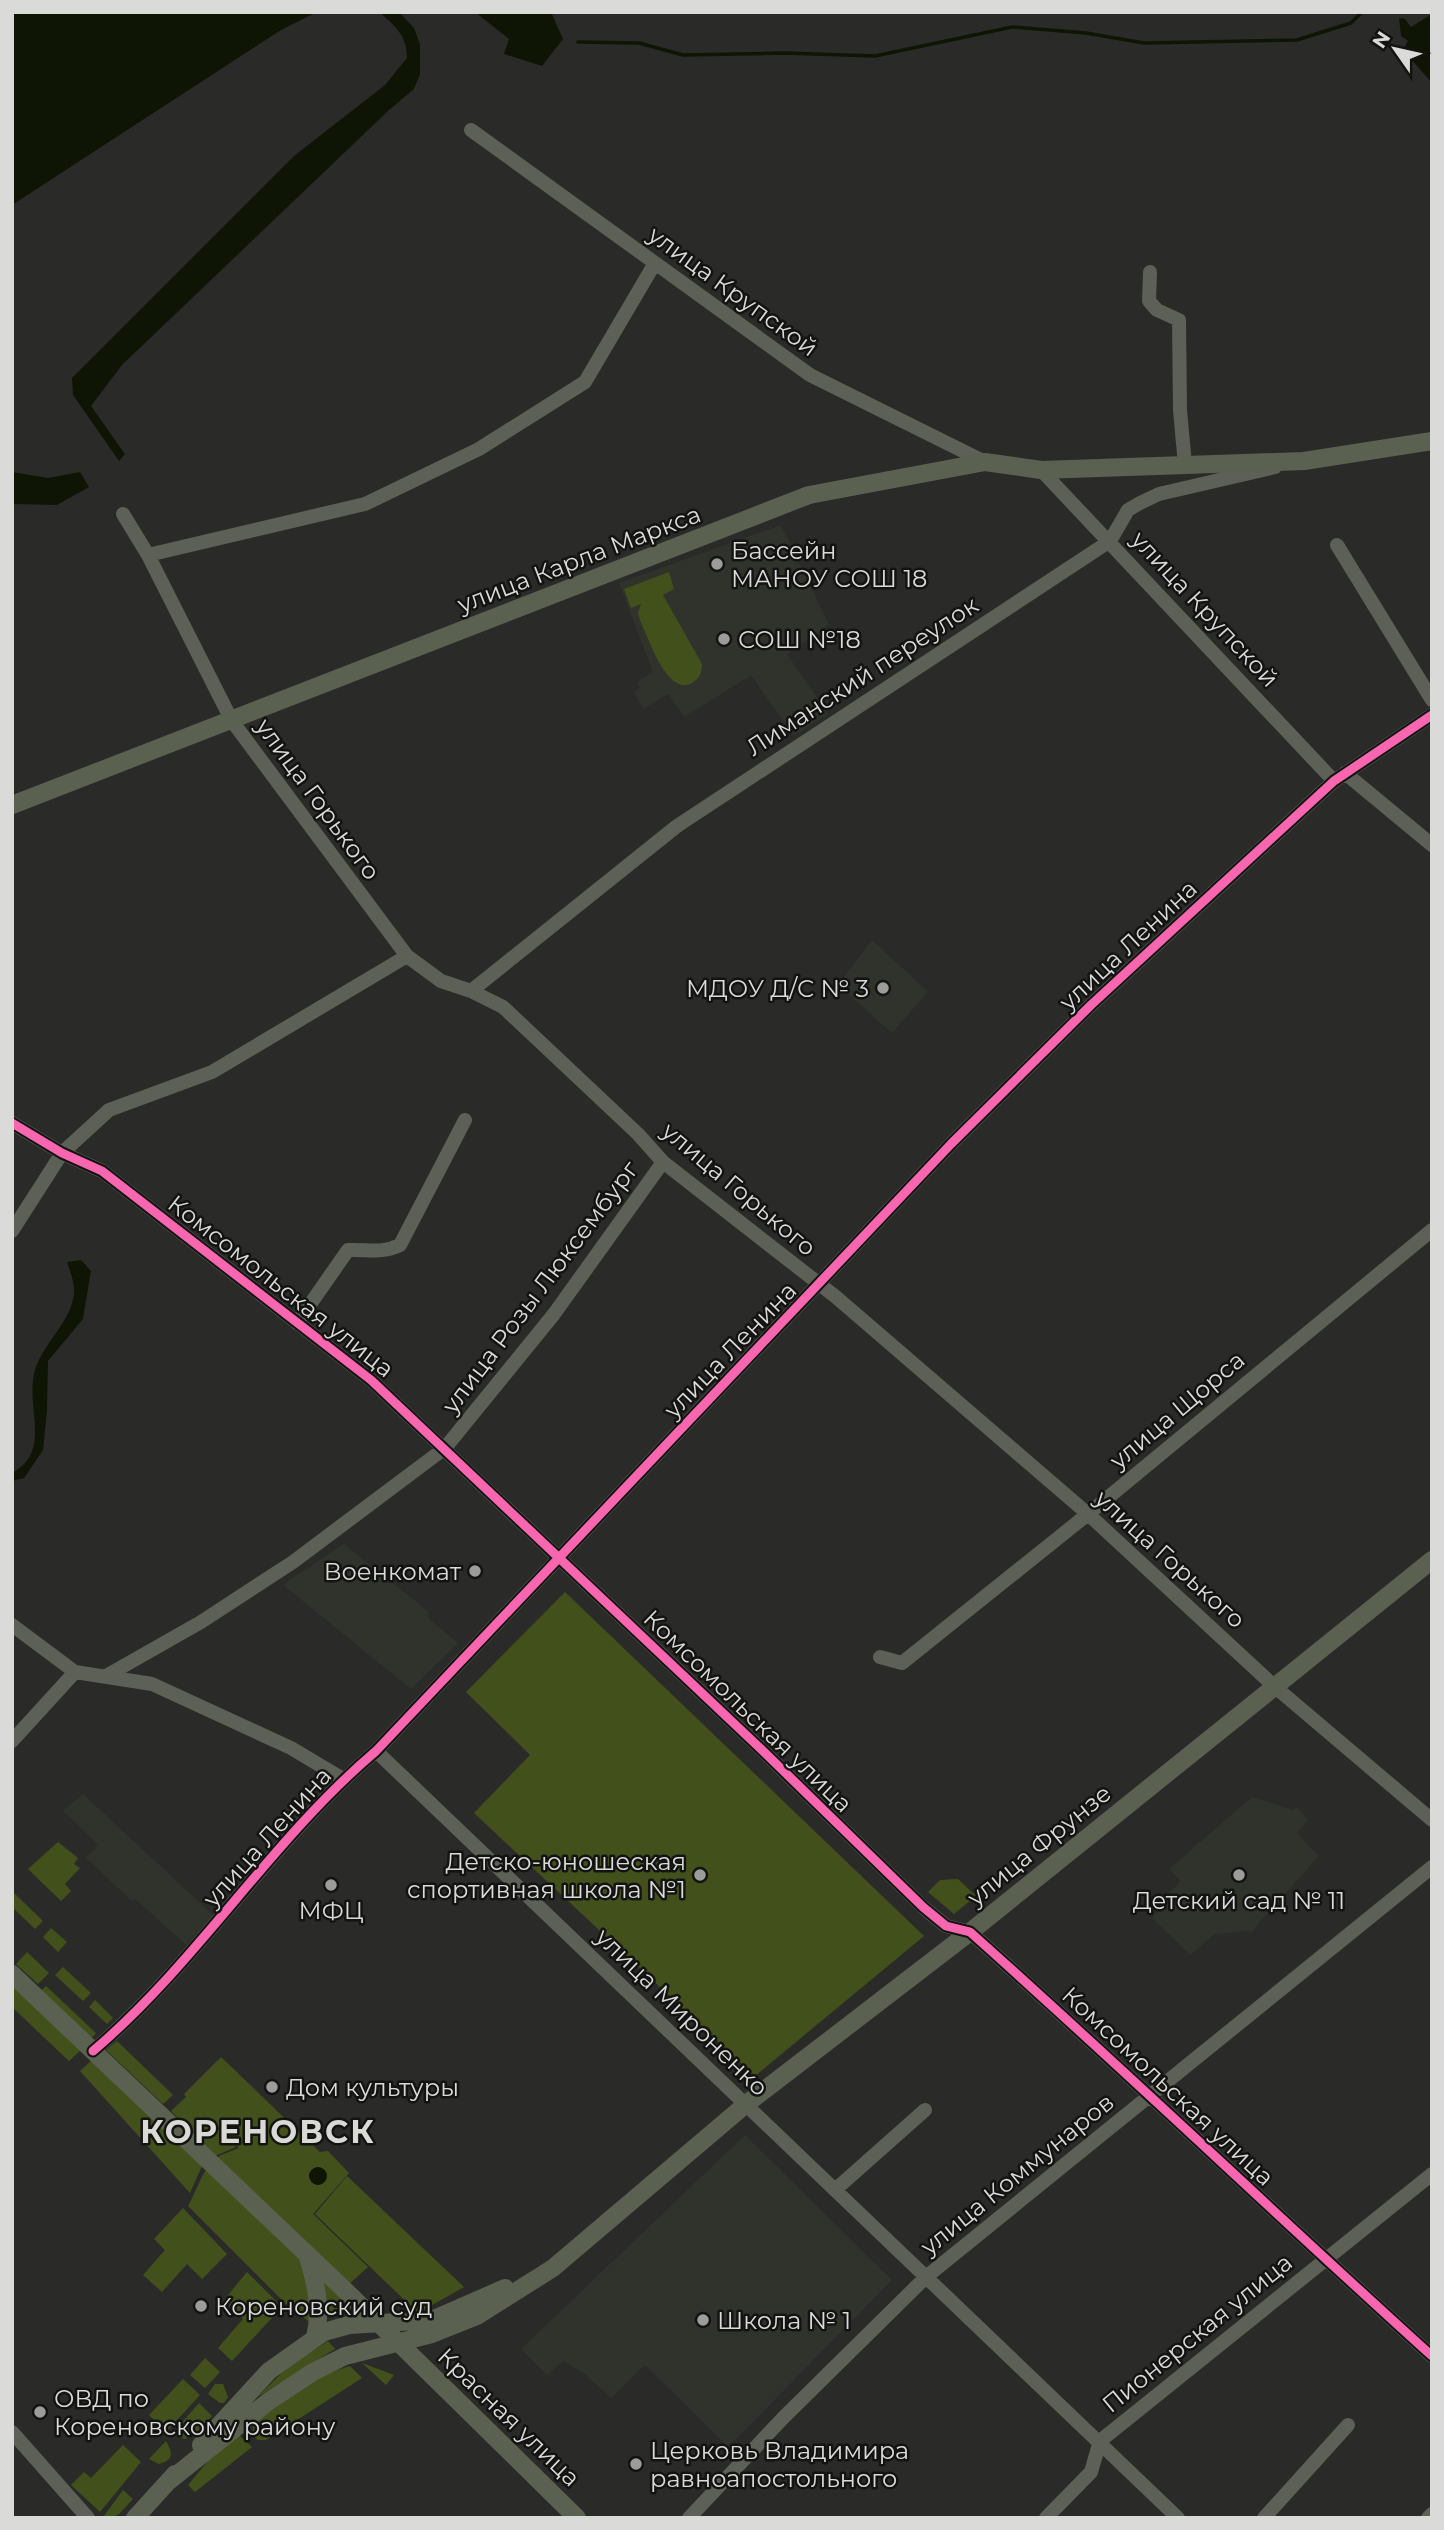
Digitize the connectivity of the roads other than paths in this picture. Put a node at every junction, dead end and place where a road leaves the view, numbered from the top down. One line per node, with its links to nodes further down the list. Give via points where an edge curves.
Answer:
1 (471, 130): 2 (street, улица Крупской)
2 (655, 263): 6 (street, улица Крупской, via 810,375); 12 (street, via 585,382 479,449 365,504)
3 (1150, 272): 7 (street, via 1149,301 1178,320)
4 (1432, 440): 5 (main road, улица Карла Маркса)
5 (1304, 461): 7 (main road, улица Карла Маркса); 10 (street, Лиманский переулок, via 1159,494 1128,510)
6 (985, 462): 8 (main road, улица Карла Маркса); 15 (main road, улица Карла Маркса, via 809,495)
7 (1185, 465): 8 (main road, улица Карла Маркса)
8 (1041, 470): 10 (street, улица Крупской)
9 (122, 513): 12 (street, улица Горького)
10 (1110, 541): 16 (street, улица Крупской); 20 (street, Лиманский переулок, via 677,826)
11 (1337, 545): 13 (street)
12 (148, 555): 15 (street, улица Горького)
13 (1432, 700)
14 (1432, 715): 16 (street, улица Ленина)
15 (232, 721): 17 (main road, улица Карла Маркса); 19 (street, улица Горького)
16 (1339, 777): 18 (street, улица Крупской); 27 (street, улица Ленина, via 1091,1005 951,1144)
17 (12, 806)
18 (1432, 845)
19 (407, 956): 20 (street, улица Горького, via 440,981); 23 (street, via 212,1072 108,1110)
20 (471, 991): 24 (street, улица Горького, via 503,1007)
21 (464, 1120): 28 (street, via 400,1245 386,1252 348,1250)
22 (12, 1123): 23 (street, Комсомольская улица)
23 (62, 1153): 26 (street); 28 (street, Комсомольская улица, via 102,1171)
24 (663, 1162): 27 (street, улица Горького); 29 (street, улица Розы Люксембург, via 554,1314)
25 (1432, 1230): 30 (street, улица Щорса)
26 (12, 1231)
27 (819, 1285): 30 (street, улица Горького); 31 (street, улица Ленина)
28 (297, 1323): 29 (street, Комсомольская улица, via 372,1380)
29 (445, 1448): 31 (street, Комсомольская улица); 36 (street, улица Розы Люксембург, via 293,1562)
30 (1088, 1514): 34 (street, улица Щорса, via 902,1663); 37 (street, улица Горького)
31 (559, 1559): 39 (street, улица Ленина); 43 (street, Комсомольская улица, via 923,1907 946,1926)
32 (1432, 1560): 37 (main road, улица Фрунзе)
33 (12, 1625): 35 (street)
34 (880, 1657)
35 (75, 1672): 36 (street); 38 (street)
36 (106, 1676): 40 (street, via 152,1684 291,1748)
37 (1274, 1686): 41 (street, улица Горького); 43 (main road, улица Фрунзе)
38 (12, 1741)
39 (376, 1751): 40 (street, улица Ленина); 47 (street, улица Мироненко)
40 (343, 1779): 45 (street, улица Ленина, via 180,1963)
41 (1432, 1820)
42 (1432, 1867): 46 (street, улица Коммунаров)
43 (970, 1932): 46 (street, Комсомольская улица); 47 (main road, улица Фрунзе)
44 (12, 1974): 45 (main road, Красная улица)
45 (93, 2051): 52 (main road, Красная улица)
46 (1150, 2094): 53 (street, Комсомольская улица); 54 (street, улица Коммунаров)
47 (745, 2105): 50 (street, улица Мироненко); 51 (main road, улица Фрунзе)
48 (925, 2110): 50 (street)
49 (1432, 2174): 53 (street, Пионерская улица)
50 (836, 2189): 54 (street, улица Мироненко)
51 (577, 2245): 55 (main road, улица Фрунзе, via 506,2288 432,2319); 57 (main road, улица Фрунзе, via 552,2268 477,2316)
52 (307, 2254): 55 (main road, Красная улица); 56 (main road, via 319,2314)
53 (1324, 2259): 58 (street, Комсомольская улица); 61 (street, Пионерская улица)
54 (926, 2277): 61 (street, улица Мироненко); 67 (street, улица Коммунаров)
55 (380, 2324): 56 (main road, улица Фрунзе, via 349,2325); 57 (main road, Красная улица)
56 (315, 2337): 62 (main road, улица Фрунзе, via 253,2386)
57 (399, 2343): 62 (main road, улица Фрунзе, via 345,2356 313,2372); 66 (main road, Красная улица)
58 (1432, 2356)
59 (1348, 2425): 70 (street)
60 (12, 2432): 64 (street)
61 (1100, 2441): 68 (street, Пионерская улица, via 1091,2472); 69 (street, улица Мироненко)
62 (169, 2481): 65 (main road, улица Фрунзе)
63 (1432, 2514): 71 (street)
64 (88, 2518)
65 (135, 2518)
66 (577, 2518)
67 (689, 2518)
68 (1046, 2518)
69 (1178, 2518)
70 (1264, 2518)
71 (1427, 2518)

